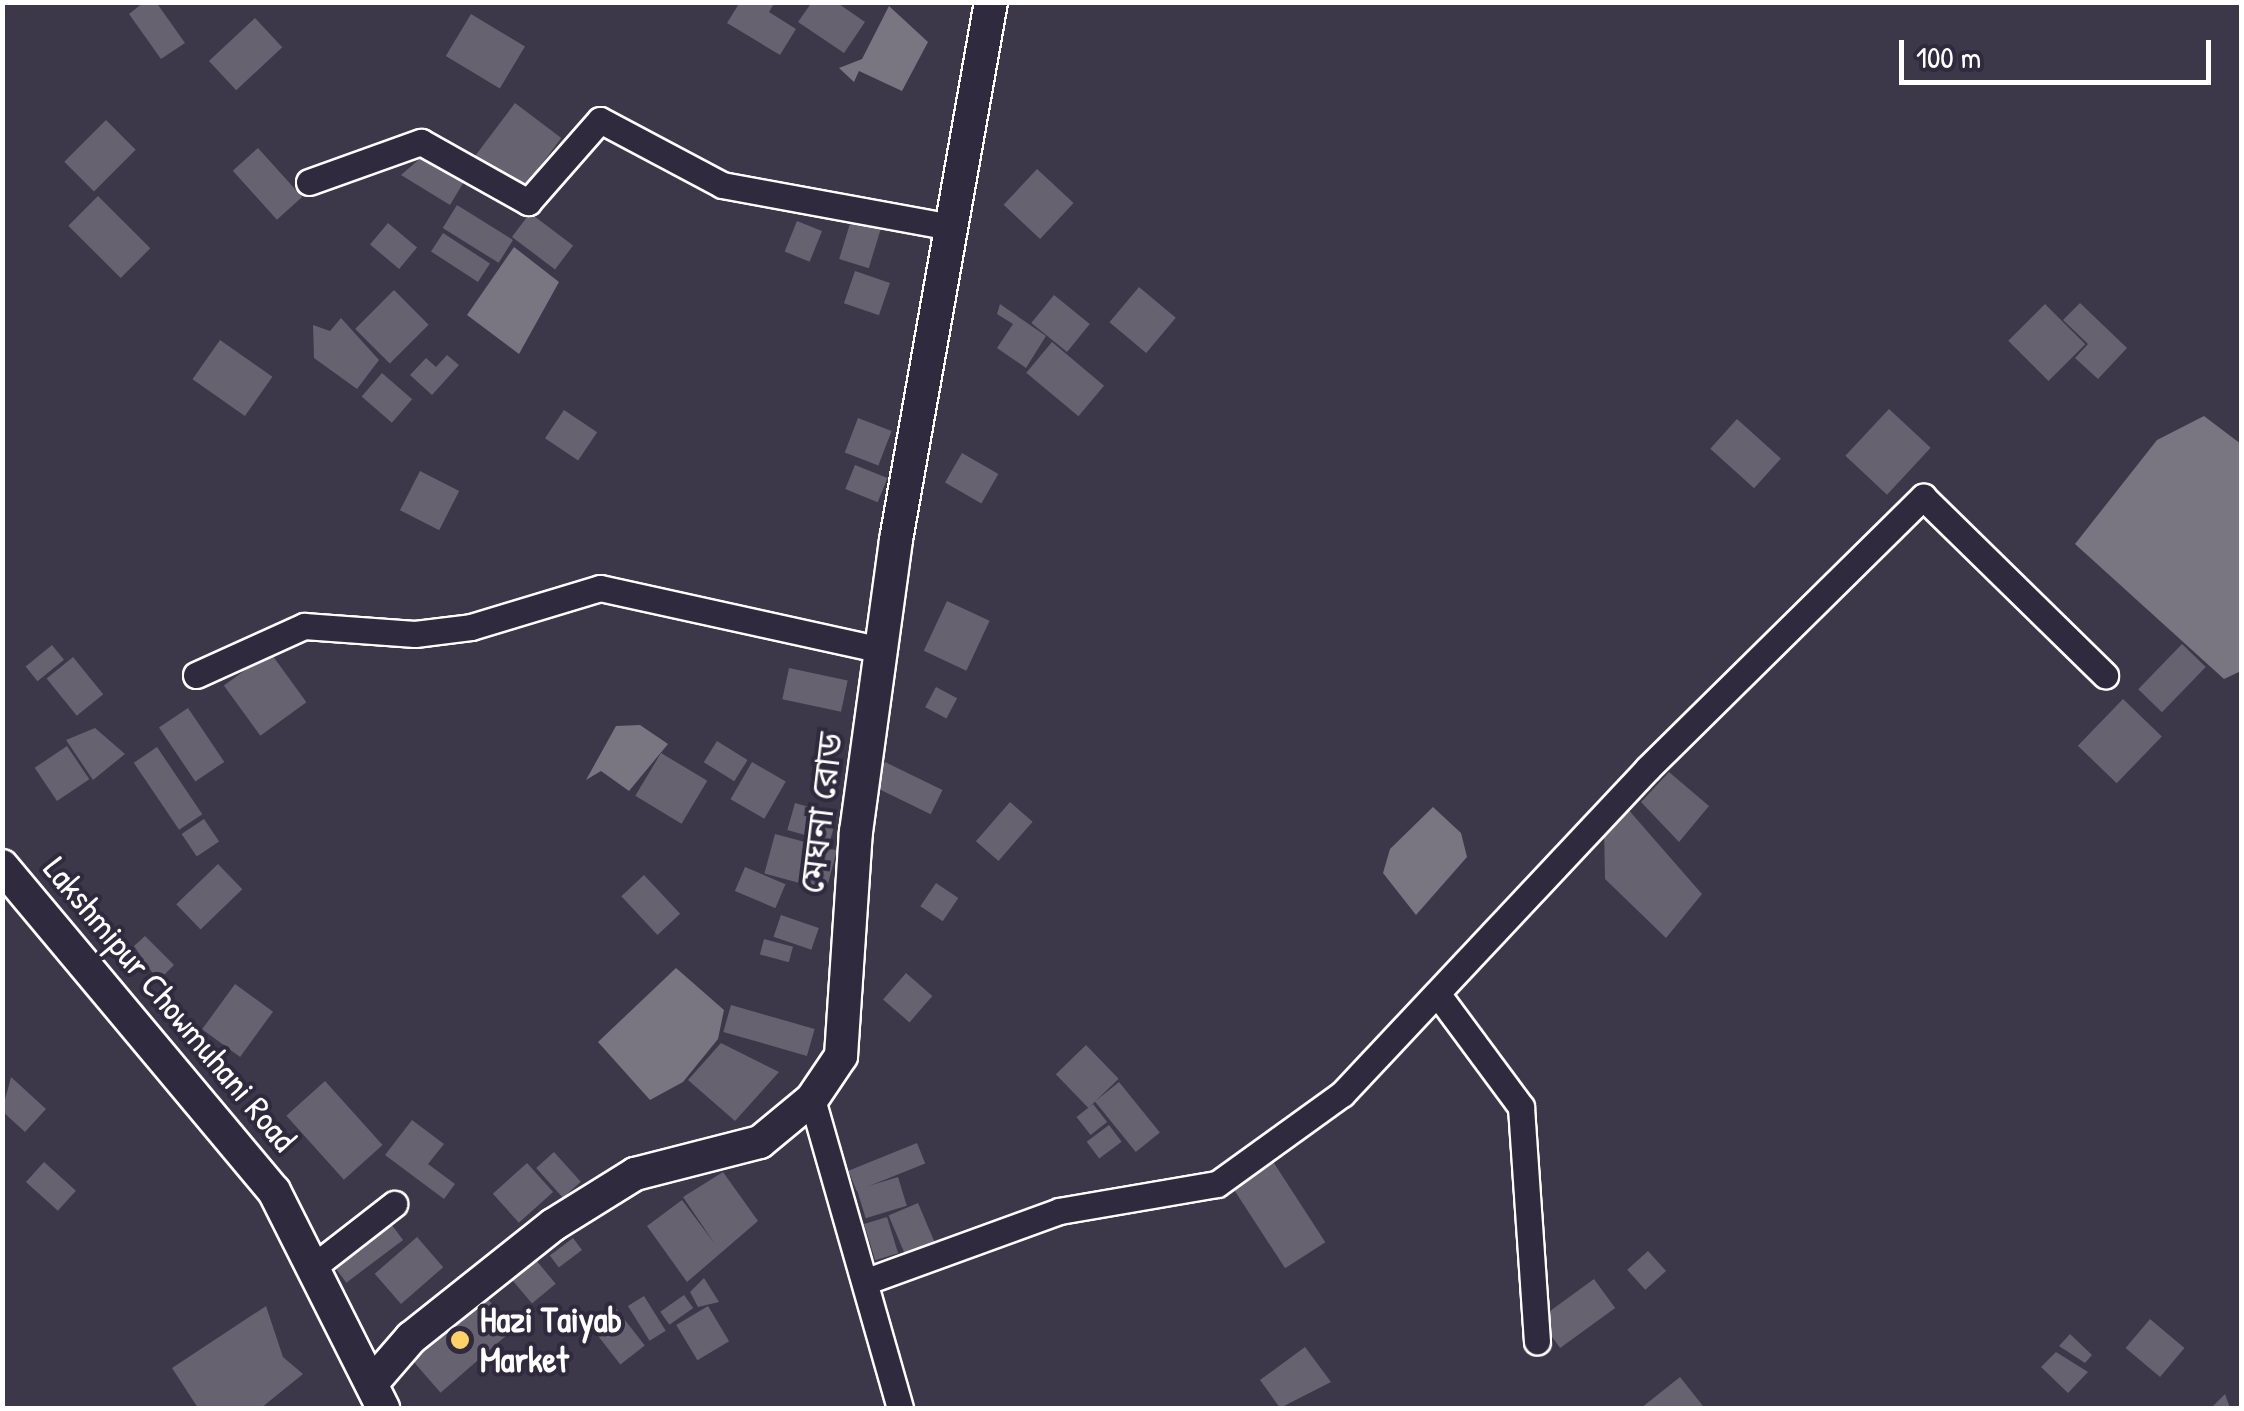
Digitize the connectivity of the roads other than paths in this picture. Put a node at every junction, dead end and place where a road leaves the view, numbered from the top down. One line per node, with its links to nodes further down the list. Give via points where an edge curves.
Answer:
1 (991, 2): 3 (main road, মেঘনা রোড)
2 (310, 182): 3 (street, via 421,142 528,202 600,120 722,185)
3 (946, 226): 4 (main road, মেঘনা রোড)
4 (881, 650): 5 (street, via 600,588 452,630 304,626); 9 (main road, মেঘনা রোড, via 856,832 842,1056)
5 (196, 674)
6 (2105, 675): 8 (street, via 1923,497 1647,769)
7 (2, 866): 11 (main road, Lakshmipur Chowmuhani Road, via 200,1093)
8 (1439, 996): 12 (street, via 1342,1094 1217,1184 1058,1211); 13 (street, via 1522,1107)
9 (812, 1098): 12 (street); 14 (main road, মেঘনা রোড, via 760,1142 635,1174 583,1205 422,1328)
10 (394, 1204): 11 (street)
11 (316, 1264): 14 (main road, Lakshmipur Chowmuhani Road)
12 (866, 1281): 15 (street)
13 (1537, 1341)
14 (378, 1396)
15 (900, 1408)

